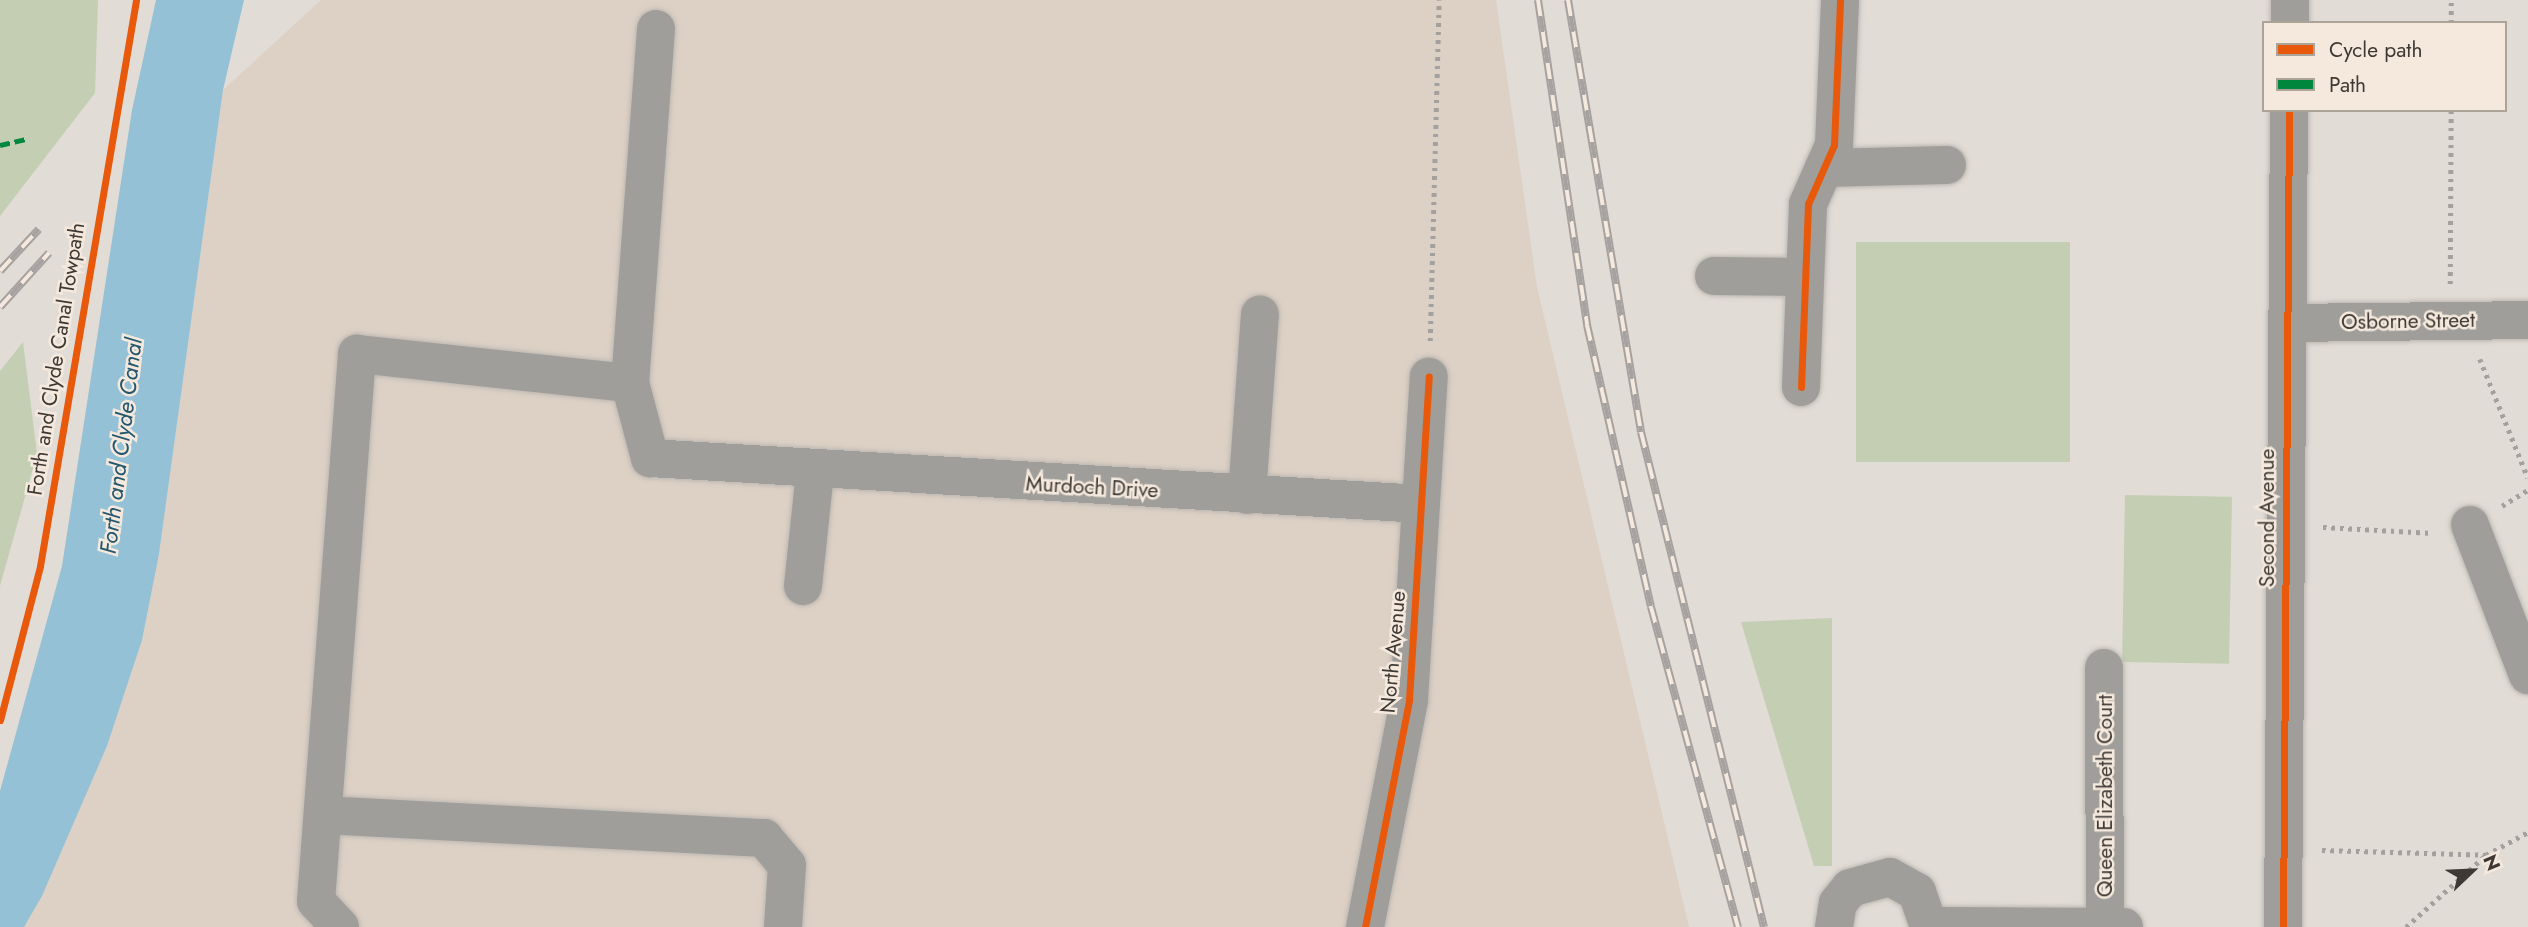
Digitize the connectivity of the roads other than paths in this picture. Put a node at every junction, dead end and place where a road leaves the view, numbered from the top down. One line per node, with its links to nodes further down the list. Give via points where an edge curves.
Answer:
1 (1840, 0): 7 (street, via 1834,145)
2 (2290, 0): 3 (street)
3 (2290, 21)
4 (656, 29): 14 (street)
5 (2290, 112): 12 (street, Second Avenue)
6 (1947, 165): 7 (street)
7 (1824, 168): 9 (street, via 1808,204)
8 (1714, 276): 9 (street)
9 (1804, 276): 15 (street)
10 (1260, 314): 17 (street)
11 (2528, 320): 12 (street, Osborne Street)
12 (2288, 323): 30 (street, Second Avenue)
13 (1429, 377): 18 (street, North Avenue)
14 (630, 383): 16 (street, Murdoch Drive, via 650,458); 23 (street, via 357,354)
15 (1801, 387)
16 (815, 472): 17 (street, Murdoch Drive); 20 (street)
17 (1247, 495): 18 (street, Murdoch Drive)
18 (1421, 504): 27 (street, North Avenue, via 1409,700)
19 (2470, 525): 22 (street)
20 (803, 586)
21 (2104, 668): 24 (street, Queen Elizabeth Court)
22 (2528, 675)
23 (323, 815): 25 (street, via 316,901); 26 (street, via 764,838 787,865)
24 (2114, 926): 29 (street, Queen Elizabeth Court)
25 (340, 927)
26 (783, 927)
27 (1365, 927)
28 (1834, 927): 29 (street, Queen Elizabeth Court, via 1838,903 1850,888 1890,877 1917,892)
29 (1929, 927)
30 (2283, 927)

